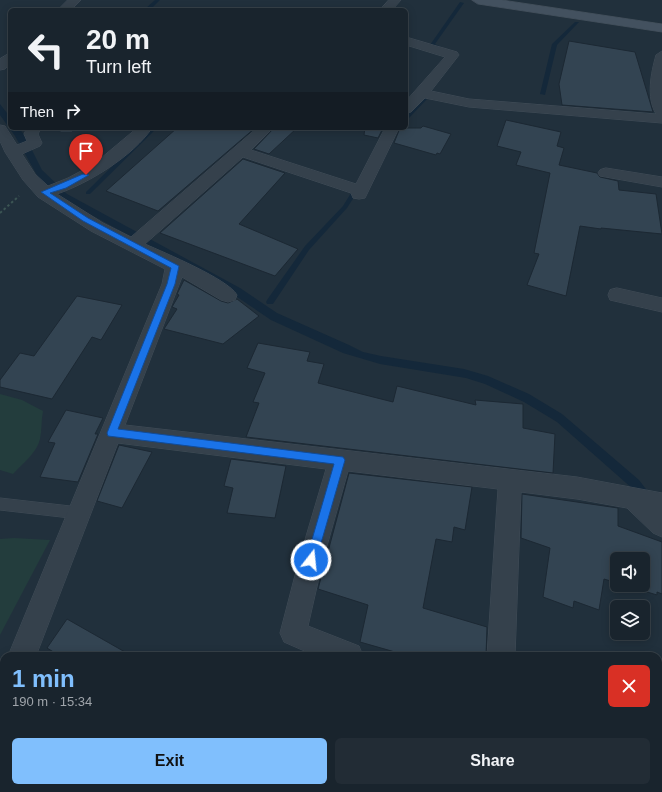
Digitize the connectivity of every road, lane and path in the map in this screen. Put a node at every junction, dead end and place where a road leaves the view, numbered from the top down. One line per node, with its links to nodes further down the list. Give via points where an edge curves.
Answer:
1 (75, 0): 4 (street)
2 (395, 0): 5 (street)
3 (478, 0): 6 (street)
4 (66, 8)
5 (388, 8)
6 (662, 28)
7 (408, 42): 11 (street, via 453,55)
8 (662, 55): 12 (street, via 657,79)
9 (8, 59): 10 (street)
10 (0, 66)
11 (422, 93): 13 (street); 14 (street, via 469,103)
12 (661, 105)
13 (408, 107)
14 (662, 119)
15 (0, 129): 21 (street)
16 (33, 130): 21 (street, via 31,134 35,143)
17 (143, 130): 24 (street, via 111,160 63,187)
18 (264, 130): 20 (street)
19 (391, 130): 20 (street, via 360,192)
20 (240, 151): 25 (street)
21 (13, 152): 24 (street, via 29,177)
22 (606, 173): 23 (street)
23 (662, 182)
24 (44, 192): 25 (street, via 73,213)
25 (132, 245): 26 (street)
26 (175, 266): 27 (street); 30 (street, via 171,284)
27 (228, 295)
28 (617, 295): 29 (street)
29 (662, 305)
30 (112, 433): 31 (street); 36 (street)
31 (340, 460): 32 (street); 39 (street, via 293,633)
32 (510, 481): 33 (street, via 577,488); 40 (street)
33 (634, 499): 35 (street); 37 (street)
34 (0, 504): 36 (lane)
35 (662, 504)
36 (79, 513): 38 (street)
37 (662, 525)
38 (24, 652)
39 (339, 652)
40 (501, 652)

